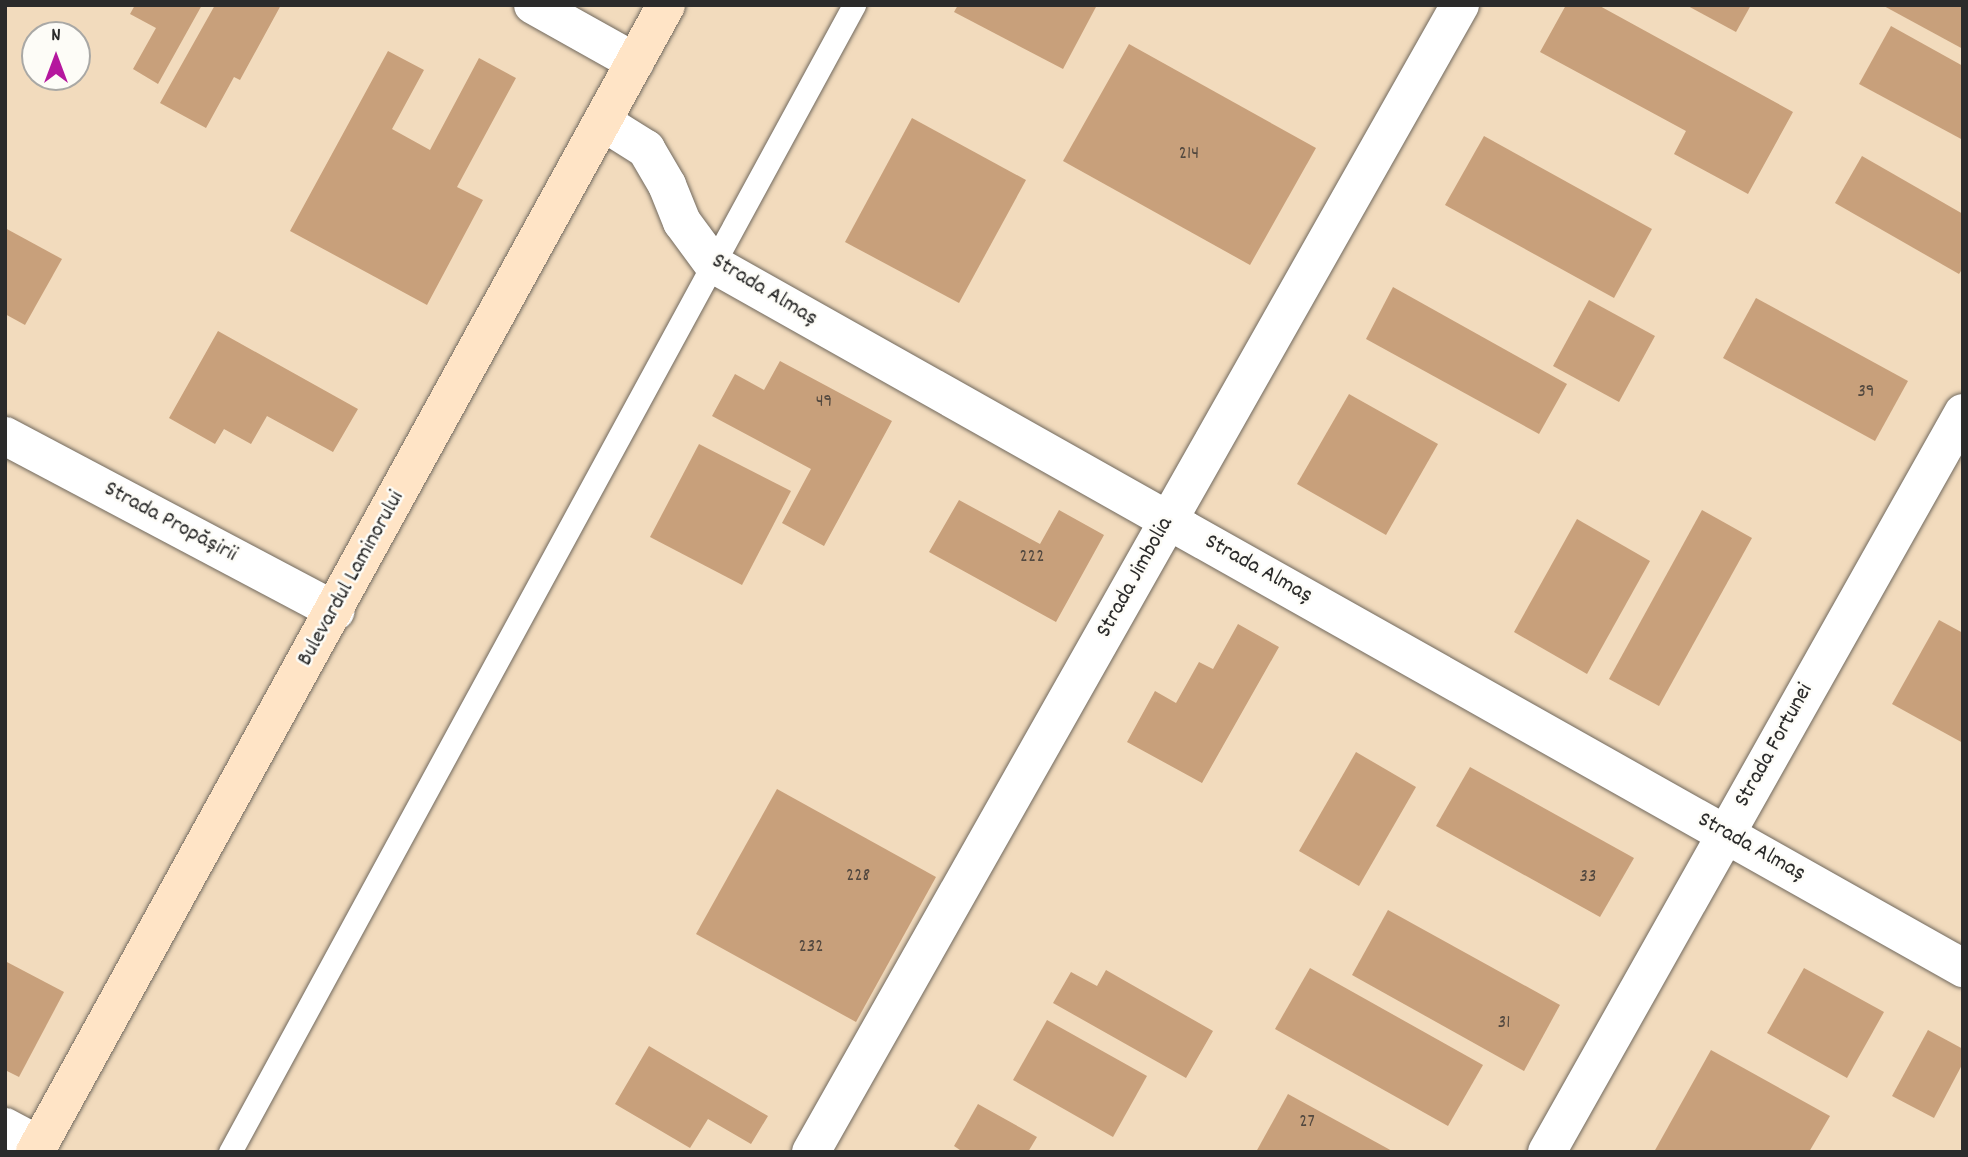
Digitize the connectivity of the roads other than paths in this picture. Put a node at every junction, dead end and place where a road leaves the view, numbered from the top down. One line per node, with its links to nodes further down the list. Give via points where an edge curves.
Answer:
1 (533, 5): 5 (street)
2 (666, 5): 5 (street, Bulevardul Laminorului)
3 (854, 5): 7 (lane)
4 (1460, 5): 10 (street, Strada Jimbolia)
5 (635, 62): 6 (street, Bulevardul Laminorului)
6 (603, 122): 7 (street, Strada Almaș, via 646,149 682,222); 11 (street, Bulevardul Laminorului)
7 (713, 264): 10 (street, Strada Almaș); 16 (lane)
8 (1963, 413): 12 (street, Strada Fortunei)
9 (5, 436): 11 (street, Strada Propășirii)
10 (1169, 519): 12 (street, Strada Almaș); 17 (street, Strada Jimbolia)
11 (335, 611): 15 (street, Bulevardul Laminorului)
12 (1725, 834): 13 (street, Strada Almaș); 18 (street, Strada Fortunei)
13 (1963, 968)
14 (5, 1128): 15 (street)
15 (37, 1149)
16 (230, 1152)
17 (811, 1152)
18 (1547, 1152)

